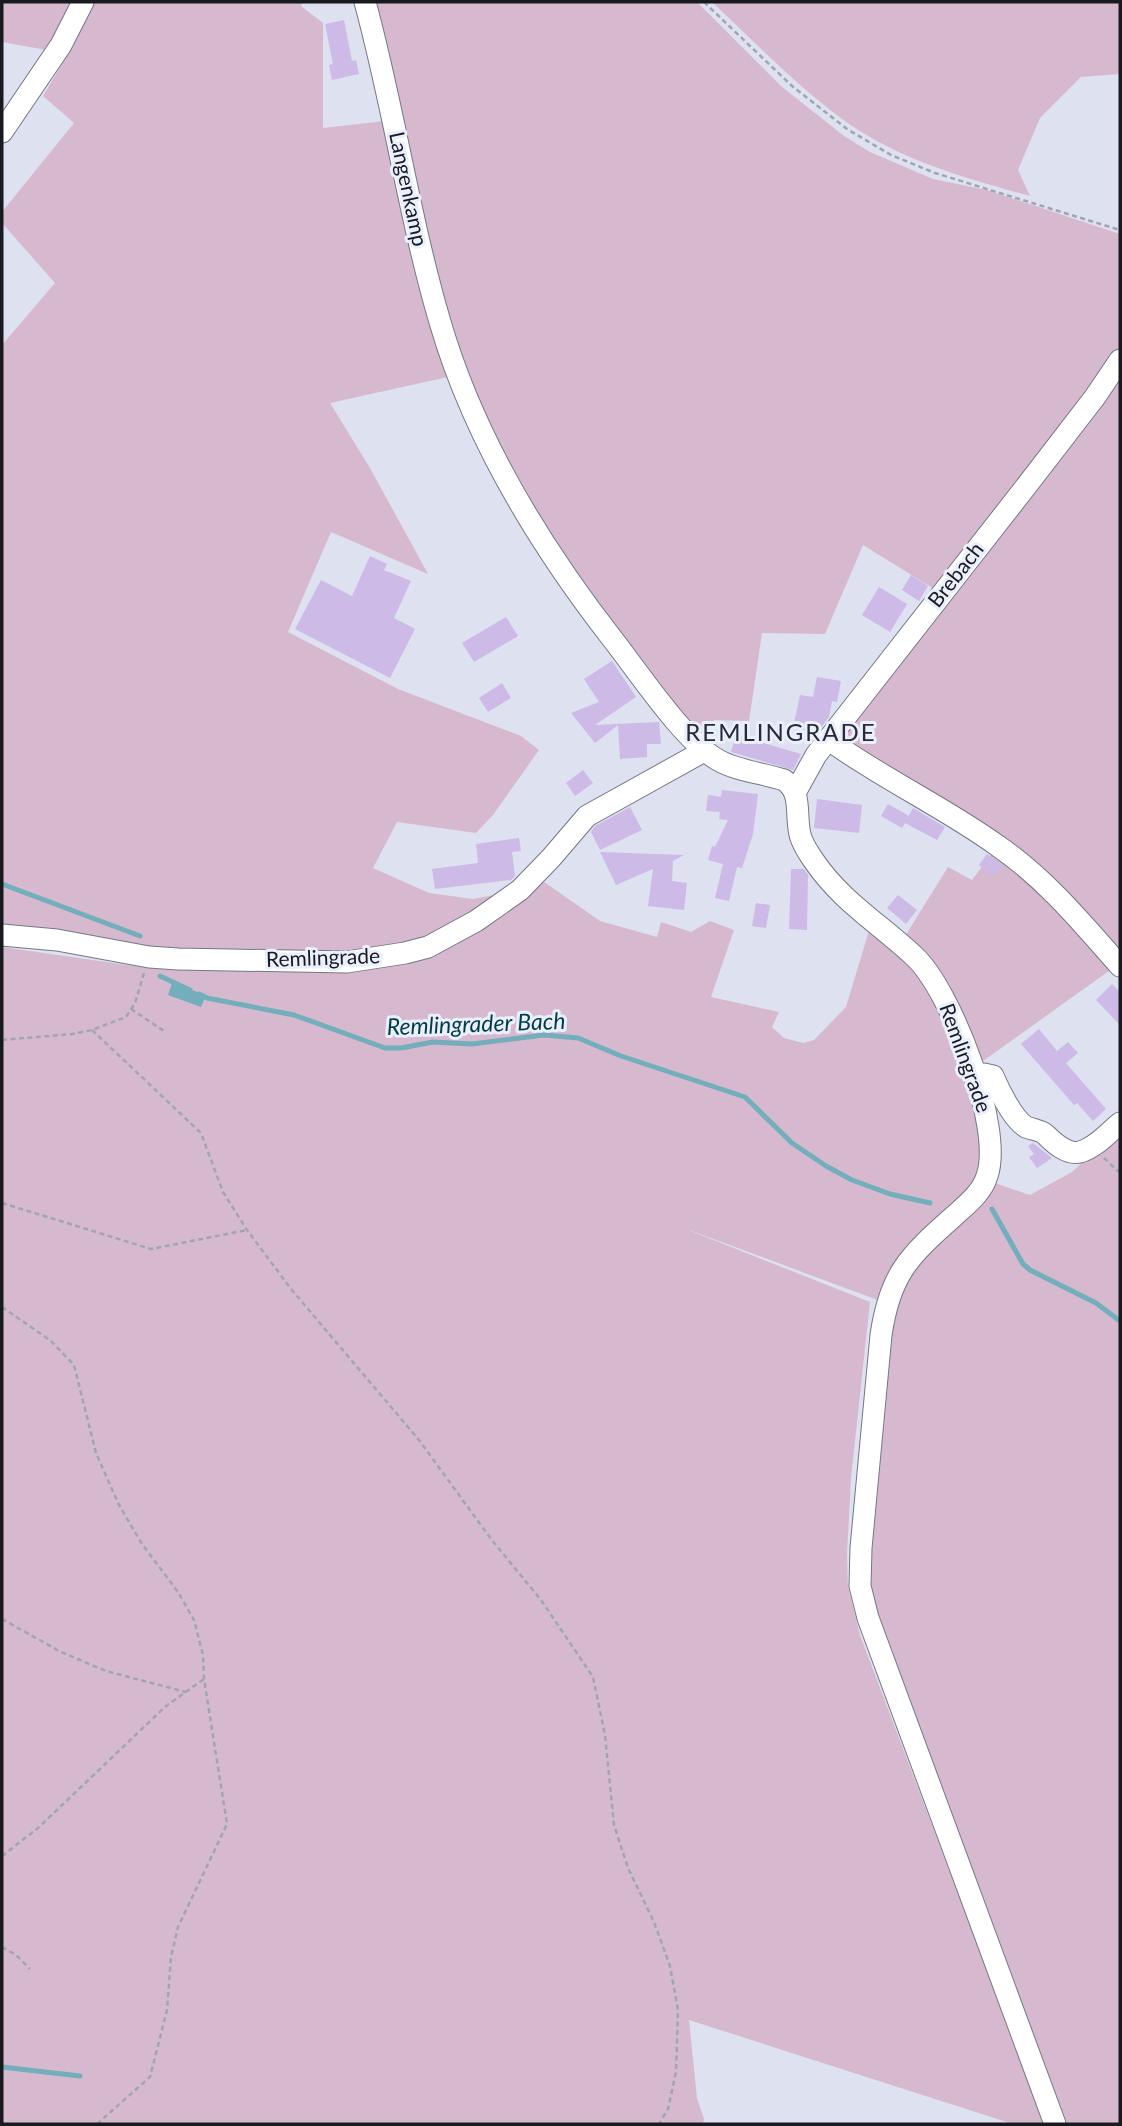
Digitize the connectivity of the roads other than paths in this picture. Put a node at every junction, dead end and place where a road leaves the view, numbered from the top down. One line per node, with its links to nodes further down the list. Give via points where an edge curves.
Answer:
1 (83, 2): 3 (street, via 61,45)
2 (365, 2): 6 (street, Langenkamp, via 427,273 457,375 513,495 537,533 590,611)
3 (2, 132)
4 (1120, 360): 5 (street, Brebach)
5 (829, 740): 7 (street, Brebach); 9 (street, via 1007,852 1043,881)
6 (704, 751): 7 (street, via 732,765 784,780); 8 (street, Remlingrade, via 587,816 520,890 477,921 428,947 347,962 149,957)
7 (795, 793): 10 (street, Remlingrade, via 806,849 838,891 915,956 933,978 964,1042)
8 (2, 935)
9 (1120, 966)
10 (974, 1076): 11 (street, via 993,1076 1026,1126 1070,1152 1092,1147); 12 (street, Remlingrade, via 991,1141 986,1180 921,1246 895,1281 884,1319 860,1586)
11 (1120, 1123)
12 (1055, 2124)

